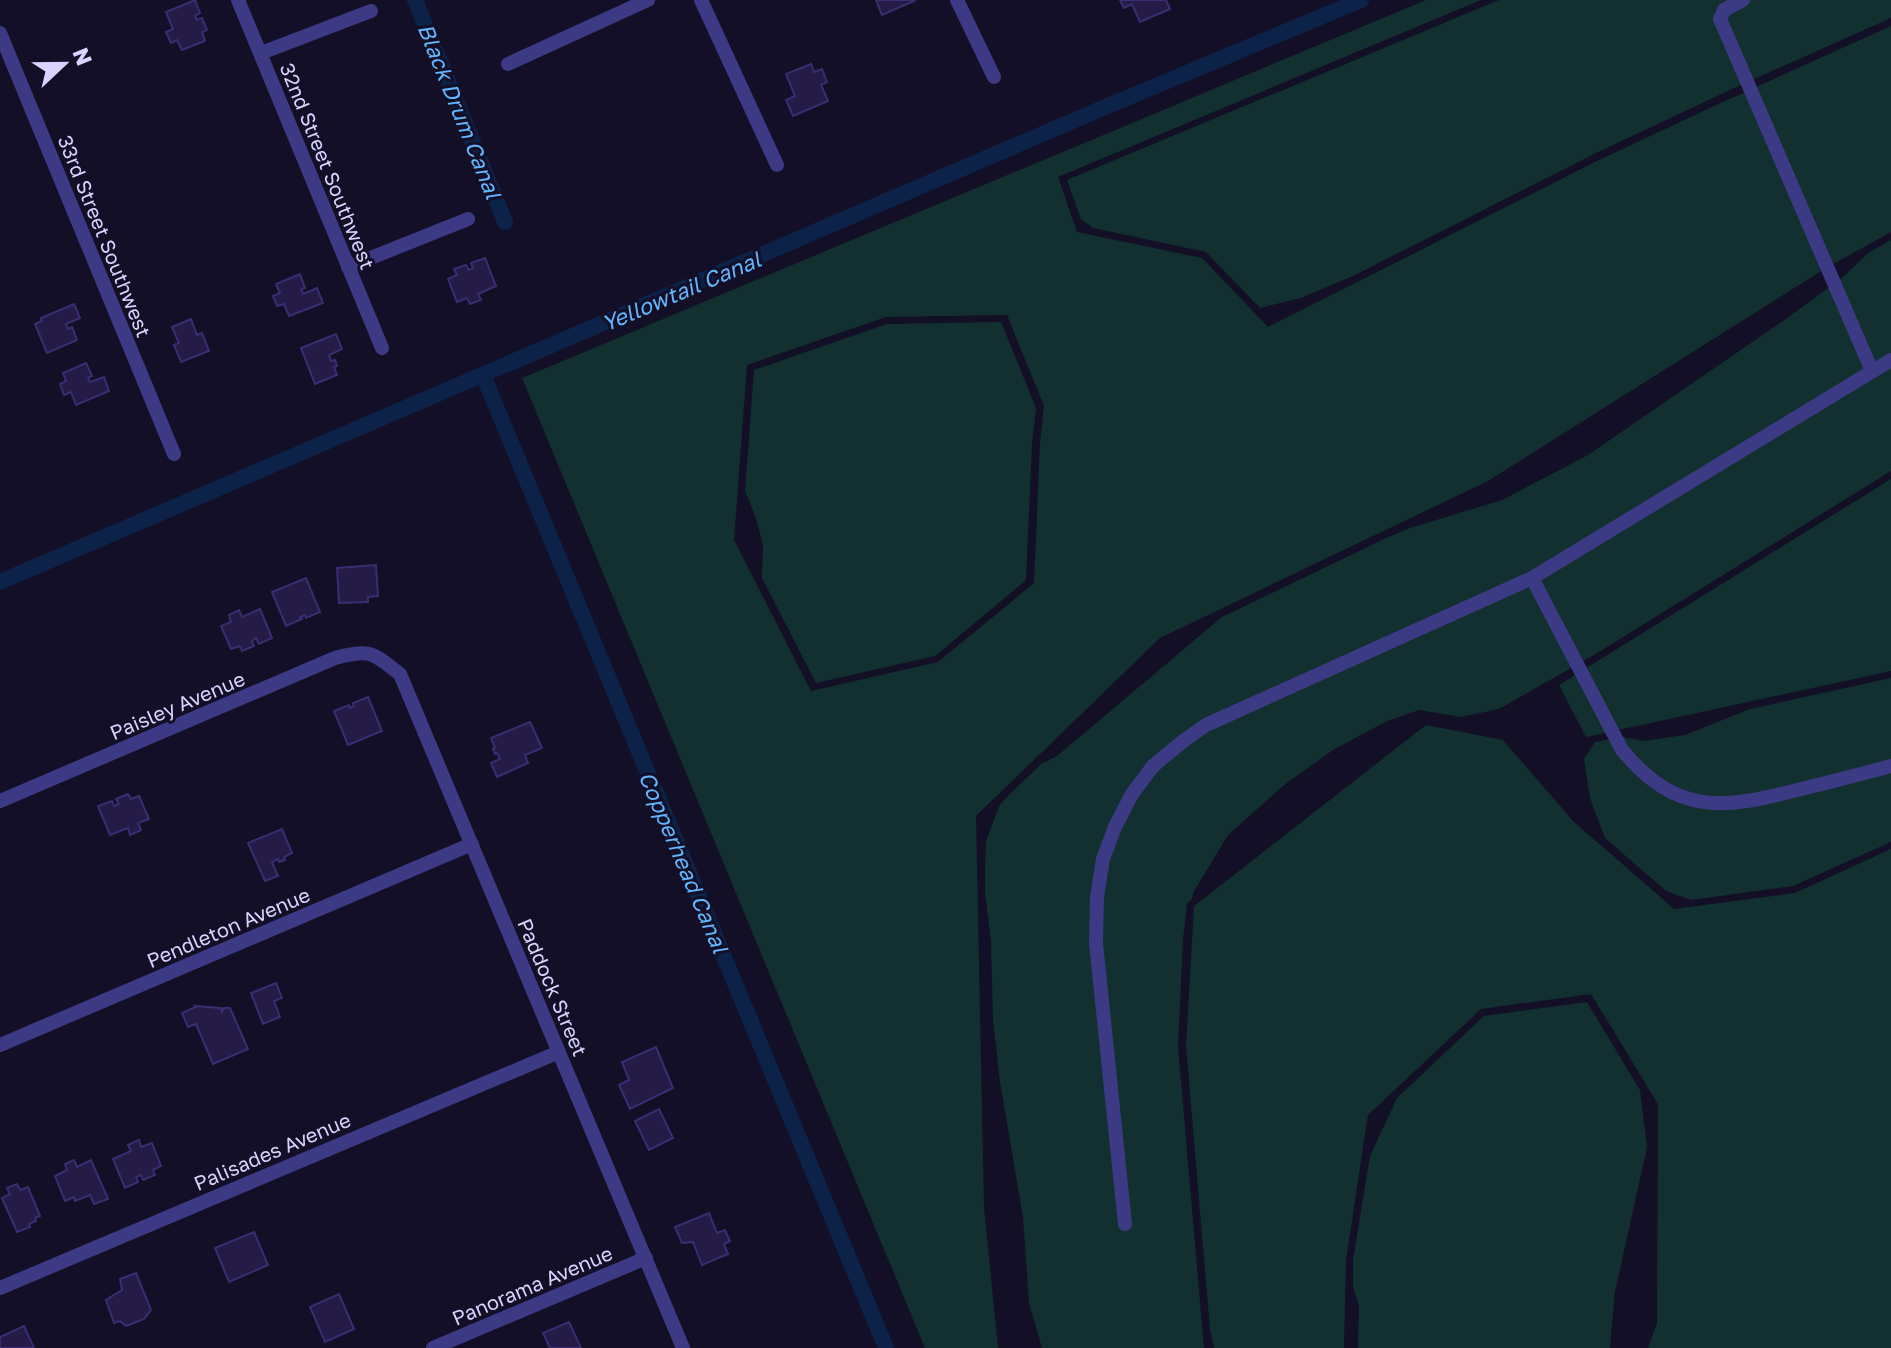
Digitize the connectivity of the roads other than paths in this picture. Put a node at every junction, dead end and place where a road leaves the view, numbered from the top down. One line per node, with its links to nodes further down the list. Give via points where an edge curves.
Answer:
1 (238, 0): 8 (street, 32nd Street Southwest)
2 (648, 0): 9 (street)
3 (701, 0): 11 (street)
4 (957, 0): 10 (street)
5 (1743, 0): 16 (street, via 1724,10 1720,19)
6 (371, 11): 8 (street)
7 (0, 33): 17 (street, 33rd Street Southwest)
8 (261, 53): 13 (street, 32nd Street Southwest)
9 (508, 64)
10 (994, 77)
11 (777, 165)
12 (468, 219): 13 (street)
13 (348, 267): 14 (street, 32nd Street Southwest)
14 (382, 348)
15 (1891, 360): 16 (street)
16 (1872, 371): 18 (street)
17 (174, 454)
18 (1532, 578): 20 (street, via 1622,750 1657,785 1702,803 1726,804); 25 (street, via 1206,725 1153,766 1132,794 1103,859 1096,943)
19 (371, 652): 21 (street, Paisley Avenue, via 335,658); 22 (street, Paddock Street, via 400,674)
20 (1891, 766)
21 (0, 801)
22 (472, 844): 23 (street, Pendleton Avenue); 24 (street, Paddock Street)
23 (0, 1045)
24 (559, 1052): 26 (street, Paddock Street); 27 (street, Palisades Avenue)
25 (1125, 1224)
26 (646, 1258): 28 (street, Panorama Avenue); 29 (street, Paddock Street)
27 (0, 1288)
28 (433, 1348)
29 (683, 1348)

